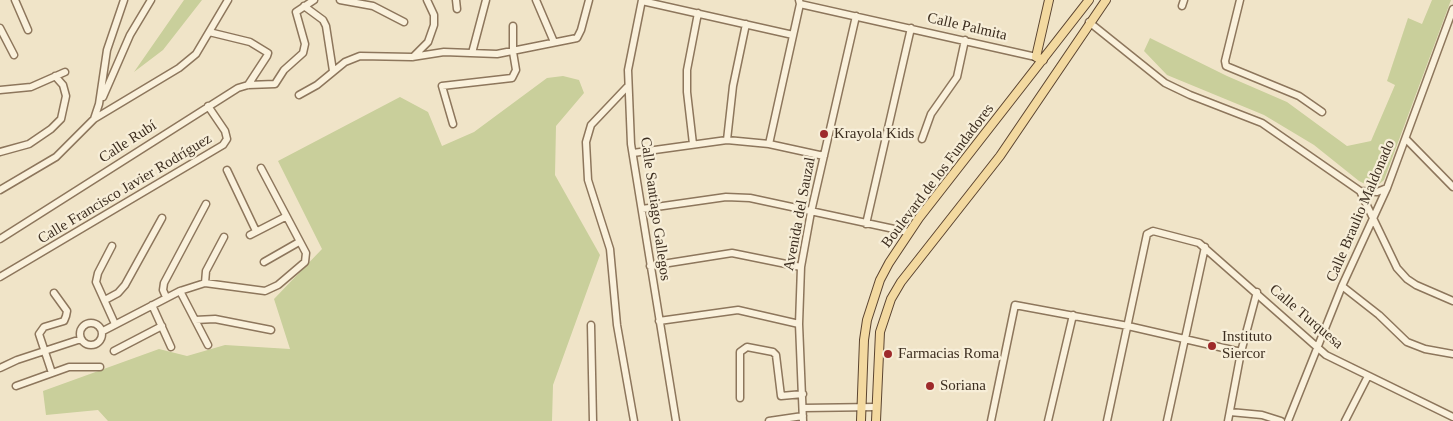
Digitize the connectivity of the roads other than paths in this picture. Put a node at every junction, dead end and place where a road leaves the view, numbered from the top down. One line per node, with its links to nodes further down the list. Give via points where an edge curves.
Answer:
1 (15, 0): 29 (street)
2 (124, 0): 46 (street, via 107,50)
3 (151, 0): 46 (street, via 130,35)
4 (228, 0): 30 (street)
5 (314, 0): 18 (street)
6 (344, 0): 23 (street, via 373,6)
7 (427, 0): 37 (street, via 434,15 434,25 428,42)
8 (456, 0): 19 (street)
9 (486, 0): 35 (street)
10 (536, 0): 33 (street)
11 (589, 0): 33 (street, via 577,38)
12 (642, 0): 21 (street); 43 (street, Calle Santiago Gallegos, via 628,70)
13 (1049, 0): 38 (main road)
14 (1106, 0): 24 (main road)
15 (1240, 0): 48 (street, via 1226,66 1299,96)
16 (799, 2): 22 (street, Calle Palmita); 31 (street)
17 (1088, 2): 24 (main road, via 1085,10); 38 (main road, Boulevard de los Fundadores)
18 (304, 6): 39 (street, via 326,26); 42 (street, Calle Rubí, via 296,12 305,44 303,53 284,70 275,84)
19 (457, 8)
20 (1453, 10): 52 (street, Calle Braulio Maldonado)
21 (698, 13): 25 (street); 54 (street, via 687,70)
22 (856, 16): 28 (street, Calle Palmita); 58 (street, Avenida del Sauzal)
23 (404, 22)
24 (1089, 22): 64 (street, via 1165,83 1262,123); 118 (main road, via 1000,156 901,282 880,332)
25 (746, 24): 31 (street); 53 (street, via 733,86)
26 (513, 26): 34 (street)
27 (0, 28): 36 (street)
28 (911, 28): 32 (street, Calle Palmita); 71 (street)
29 (28, 30)
30 (209, 32): 42 (street, via 250,42 268,52); 49 (street, via 196,54 179,68)
31 (793, 35): 55 (street)
32 (965, 40): 38 (street, Calle Palmita); 51 (street, via 957,77 930,114)
33 (554, 42): 34 (street)
34 (513, 52): 35 (street); 50 (street, via 516,70 512,78 442,86)
35 (472, 53): 37 (street, via 444,52)
36 (14, 55)
37 (412, 57): 39 (street, via 360,56)
38 (1039, 59): 72 (main road, Boulevard de los Fundadores)
39 (334, 71): 45 (street)
40 (65, 72): 41 (street)
41 (55, 76): 44 (street, via 31,87); 56 (street, via 63,85 66,96 60,119 29,144)
42 (248, 85): 47 (street, Calle Rubí)
43 (628, 86): 57 (street, Calle Santiago Gallegos); 124 (street, via 589,128 586,142 588,180 610,249 617,325)
44 (0, 90)
45 (299, 95)
46 (99, 104): 49 (street)
47 (208, 106): 74 (street, Calle Rubí); 81 (street, Calle Francisco Javier Rodríguez, via 225,131 227,139 223,145)
48 (1322, 112)
49 (94, 119): 63 (street, via 56,156)
50 (453, 124)
51 (922, 139)
52 (1406, 139): 61 (street); 62 (street, Calle Braulio Maldonado)
53 (727, 140): 54 (street); 55 (street)
54 (694, 144): 57 (street)
55 (769, 144): 58 (street)
56 (0, 152)
57 (633, 153): 66 (street, Calle Santiago Gallegos)
58 (824, 156): 67 (street, Avenida del Sauzal)
59 (261, 168): 68 (street)
60 (227, 170): 68 (street, via 253,233)
61 (1453, 186)
62 (1387, 188): 64 (street, via 1377,192); 70 (street, Calle Braulio Maldonado)
63 (0, 190)
64 (1360, 191): 70 (street)
65 (206, 204): 87 (street, via 164,283)
66 (642, 209): 67 (street, via 726,197 750,198); 79 (street, Calle Santiago Gallegos)
67 (811, 212): 71 (street); 80 (street, Avenida del Sauzal)
68 (285, 217): 75 (street)
69 (162, 218): 88 (street, via 126,285)
70 (1373, 220): 83 (street, Calle Braulio Maldonado); 89 (street, via 1397,268 1407,279)
71 (866, 224): 72 (street)
72 (908, 232): 117 (main road, Boulevard de los Fundadores, via 880,280 867,320)
73 (224, 237): 82 (street, via 206,271)
74 (0, 239)
75 (299, 242): 78 (street); 82 (street, via 306,253 305,262 278,285 265,291)
76 (112, 246): 88 (street, via 96,282)
77 (1205, 247): 85 (street, Calle Turquesa); 98 (street, Calle Turquesa, via 1192,240 1147,234); 102 (street)
78 (264, 262)
79 (650, 266): 80 (street, via 732,253); 93 (street, Calle Santiago Gallegos)
80 (800, 267): 96 (street, Avenida del Sauzal)
81 (0, 277)
82 (205, 283): 84 (street)
83 (1342, 286): 105 (street, Calle Braulio Maldonado); 109 (street, via 1407,342)
84 (180, 290): 87 (street); 92 (street)
85 (1257, 292): 105 (street, Calle Turquesa); 108 (street)
86 (54, 293): 106 (street, via 64,306 66,316 64,321 41,330 39,334)
87 (166, 297): 90 (street)
88 (104, 300): 94 (street)
89 (1453, 301)
90 (152, 305): 94 (street); 97 (street)
91 (1073, 315): 98 (street); 129 (street, via 1015,305); 130 (street)
92 (195, 320): 99 (street, via 215,319); 103 (street)
93 (659, 321): 96 (street, via 738,310); 125 (street, Calle Santiago Gallegos)
94 (115, 324): 100 (street)
95 (591, 324): 123 (street)
96 (799, 324): 115 (street, Avenida del Sauzal)
97 (162, 326): 104 (street); 107 (street)
98 (1128, 326): 102 (street); 131 (street)
99 (271, 330)
100 (103, 331): 101 (street, via 96,344 89,345); 101 (street, via 97,323 87,323 81,330)
101 (82, 339): 106 (street)
102 (1184, 339): 108 (street); 132 (street)
103 (208, 345)
104 (171, 347)
105 (1317, 347): 113 (street, Calle Turquesa, via 1326,355); 135 (street, Calle Braulio Maldonado)
106 (44, 351): 111 (street); 112 (street)
107 (114, 351)
108 (1241, 352): 120 (street)
109 (1453, 354)
110 (100, 366): 112 (street, via 69,367)
111 (0, 368)
112 (52, 373): 114 (street)
113 (1368, 376): 121 (street, Calle Turquesa); 136 (street)
114 (16, 386)
115 (803, 394): 116 (street, via 781,396 776,355 747,347 740,352); 119 (street, Avenida del Sauzal)
116 (740, 398)
117 (861, 407): 118 (street); 119 (street); 127 (main road, Boulevard de los Fundadores)
118 (876, 407): 128 (main road)
119 (803, 408): 122 (street, Avenida del Sauzal)
120 (1230, 412): 133 (street); 134 (street, via 1262,415)
121 (1453, 418)
122 (803, 419): 126 (street)
123 (593, 421)
124 (634, 421)
125 (676, 421)
126 (768, 421)
127 (861, 421)
128 (876, 421)
129 (991, 421)
130 (1048, 421)
131 (1108, 421)
132 (1167, 421)
133 (1228, 421)
134 (1281, 421)
135 (1288, 421)
136 (1345, 421)

